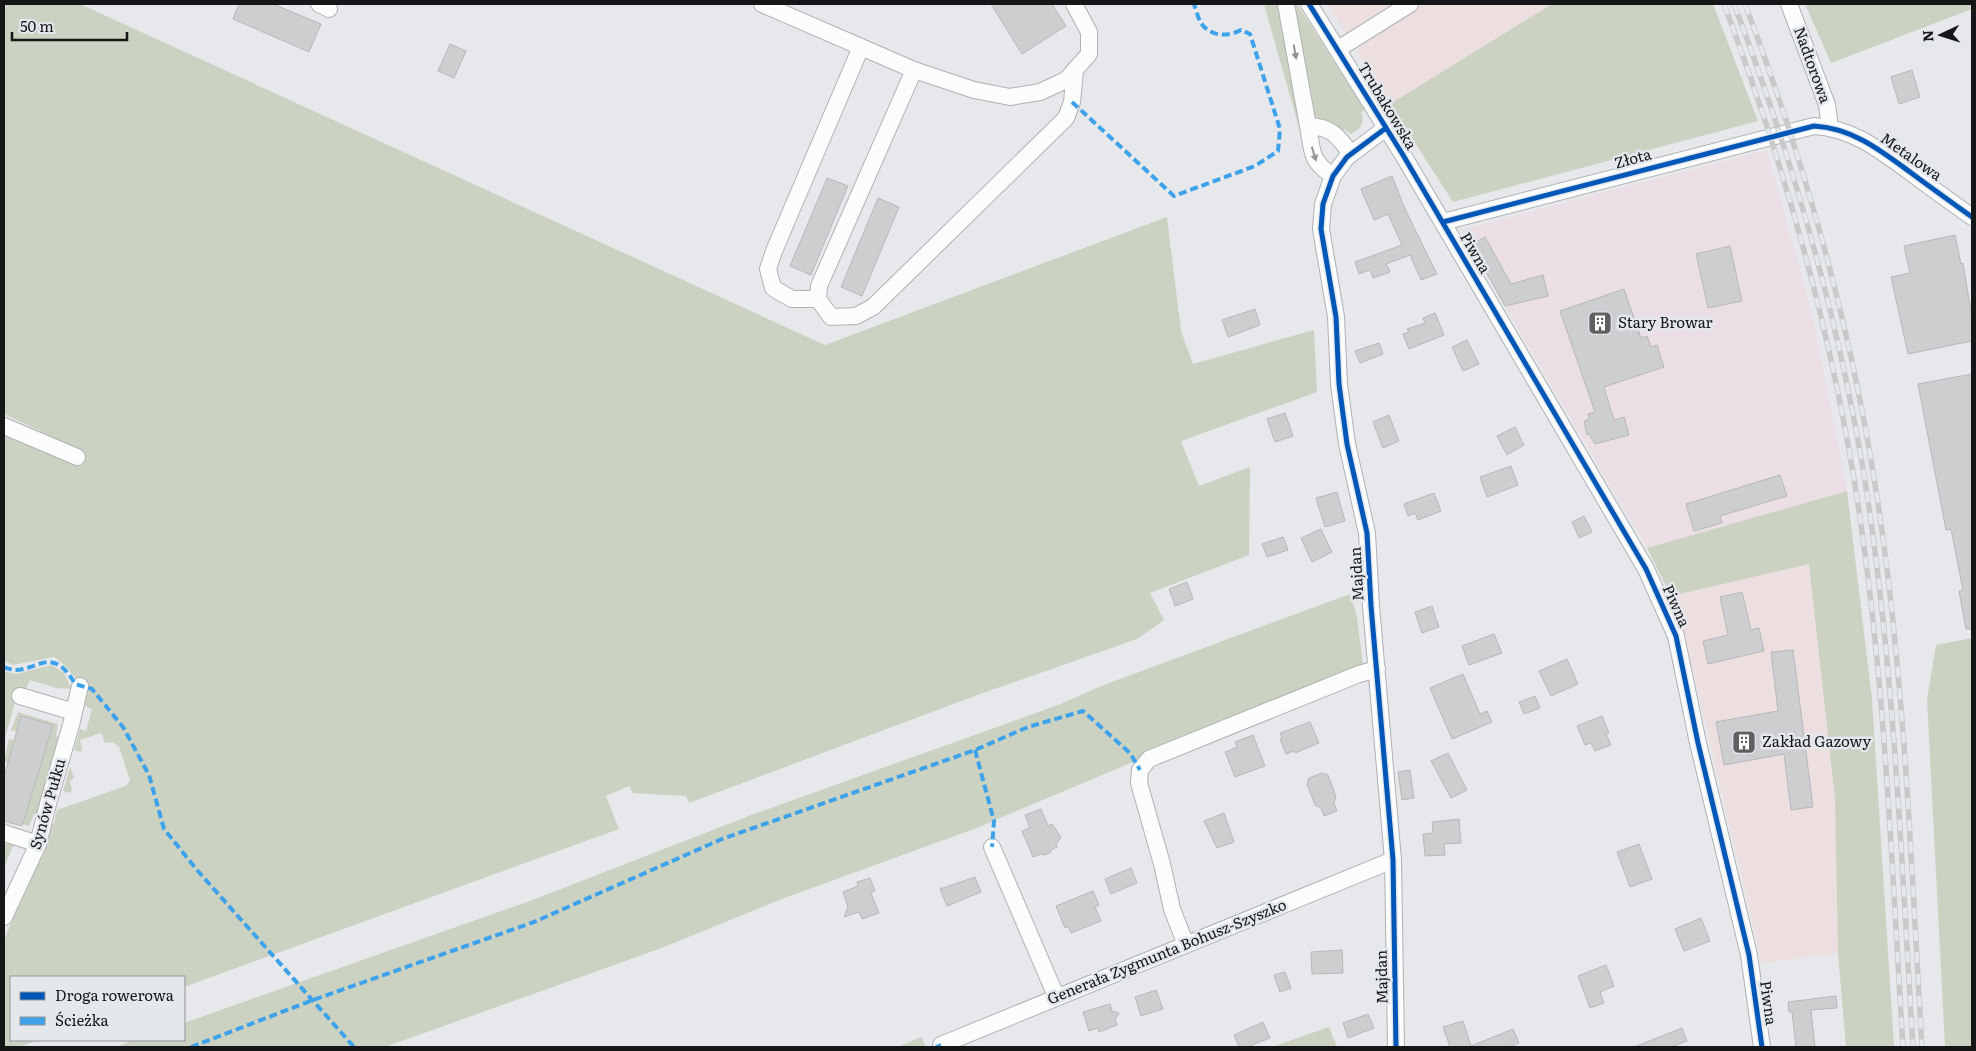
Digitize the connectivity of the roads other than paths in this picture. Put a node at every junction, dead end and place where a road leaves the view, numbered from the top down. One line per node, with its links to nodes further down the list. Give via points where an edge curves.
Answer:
1 (762, 4): 7 (street)
2 (1074, 4): 10 (street, via 1089,32 1088,54)
3 (1286, 4): 11 (street, one-way to 11)
4 (1309, 4): 8 (street, Trubakowska)
5 (1410, 4): 8 (street)
6 (1789, 4): 12 (street, Nadtorowa, via 1827,105)
7 (861, 47): 9 (street); 18 (street, via 768,270 772,288 792,299)
8 (1338, 49): 13 (street, Trubakowska)
9 (914, 70): 10 (street, via 974,90 1010,97 1040,92 1066,80); 18 (street, via 820,286)
10 (1075, 70): 18 (street, via 1072,102 1066,118 873,307 856,316 831,317)
11 (1308, 126): 14 (street, via 1326,128 1340,138); 15 (street, one-way to 15, via 1315,161)
12 (1830, 127): 16 (street, Metalowa, via 1871,144); 17 (street, Złota, via 1814,126 1790,131)
13 (1386, 128): 14 (street, Majdan); 17 (street, Trubakowska)
14 (1351, 154): 15 (street, Majdan)
15 (1333, 176): 21 (street, Majdan, via 1323,204 1321,229 1336,316 1339,384 1347,444 1367,533)
16 (1972, 217)
17 (1443, 222): 34 (street, Piwna, via 1646,570 1676,636 1749,955)
18 (818, 300)
19 (4, 426): 20 (street)
20 (77, 457)
21 (1377, 669): 28 (street, Majdan); 30 (street, via 1149,759 1140,770 1140,789 1172,909)
22 (80, 686): 24 (street, Synów Pułku)
23 (20, 696): 24 (street)
24 (74, 712): 26 (street, Synów Pułku)
25 (4, 833): 26 (street)
26 (38, 844): 29 (street, Synów Pułku)
27 (992, 847): 31 (street)
28 (1393, 860): 30 (street, Generała Zygmunta Bohusz-Szyszko); 33 (street, Majdan)
29 (4, 918)
30 (1186, 944): 31 (street, Generała Zygmunta Bohusz-Szyszko)
31 (1056, 996): 32 (street, Generała Zygmunta Bohusz-Szyszko)
32 (941, 1044)
33 (1396, 1047)
34 (1762, 1047)

